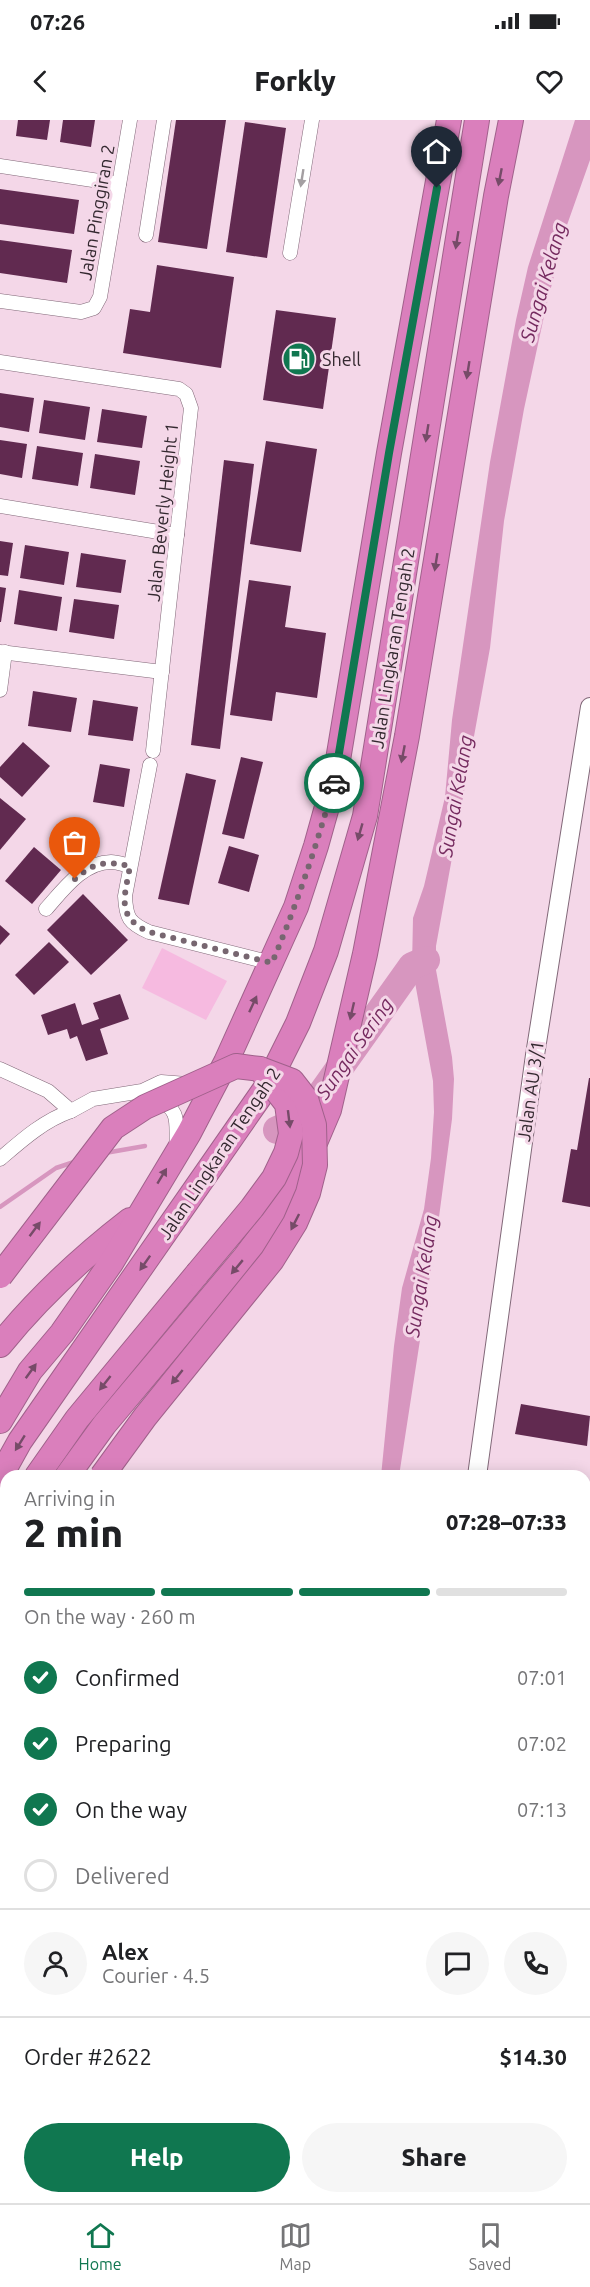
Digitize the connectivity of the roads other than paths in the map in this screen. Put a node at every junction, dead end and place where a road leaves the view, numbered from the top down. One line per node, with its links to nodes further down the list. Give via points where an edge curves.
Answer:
1 (130, 120): 8 (street, Jalan Pinggiran 2)
2 (164, 120): 9 (street)
3 (312, 120): 10 (street, one-way to 10)
4 (449, 120): 21 (highway, Jalan Lingkaran Tengah 2, via 335,778 306,877)
5 (477, 120): 33 (highway, Jalan Lingkaran Tengah 2, one-way to 33, via 366,806 326,951 298,1023 265,1089 20,1441)
6 (511, 120): 35 (highway, one-way to 35, bridge, via 407,736 365,954 328,1110 300,1178 272,1221)
7 (0, 166): 8 (street)
8 (119, 184): 11 (street, Jalan Pinggiran 2, via 100,297 94,308 81,312)
9 (146, 235)
10 (290, 253)
11 (0, 301)
12 (0, 362): 14 (street, Jalan Beverly Height 1, via 179,389 186,394 191,408)
13 (0, 506): 14 (street)
14 (177, 534): 16 (street, Jalan Beverly Height 1)
15 (3, 652): 16 (street); 17 (street)
16 (162, 672): 19 (street, Jalan Beverly Height 1, via 152,758)
17 (0, 690)
18 (590, 706): 37 (main road, Jalan AU 3/1, via 535,1055)
19 (130, 866): 20 (street, via 111,862 87,868); 21 (street, Jalan Beverly Height 1, via 126,913 135,926)
20 (46, 909)
21 (272, 963): 22 (highway, Jalan Lingkaran Tengah 2, one-way to 21)
22 (226, 1062): 25 (street, via 185,1085 161,1082); 27 (highway, Jalan Lingkaran Tengah 2)
23 (0, 1069): 26 (street, via 48,1091)
24 (260, 1069): 30 (highway, one-way to 24, bridge, via 113,1128 145,1107 236,1066); 34 (highway, one-way to 34, bridge, via 287,1104 291,1134 274,1178 111,1375); 36 (highway, one-way to 36, bridge, via 292,1081 306,1099 315,1145 308,1193 272,1260)
25 (142, 1091): 26 (street, via 93,1100); 27 (street, via 172,1107)
26 (71, 1111): 28 (street, via 46,1122)
27 (178, 1150): 29 (highway, Jalan Lingkaran Tengah 2, one-way to 27)
28 (0, 1159)
29 (139, 1214): 31 (highway, via 52,1287); 32 (highway, Jalan Lingkaran Tengah 2, one-way to 29, via 30,1371 111,1263)
30 (0, 1276)
31 (0, 1345)
32 (0, 1421)
33 (4, 1470)
34 (41, 1470)
35 (71, 1470)
36 (106, 1470)
37 (478, 1470)

